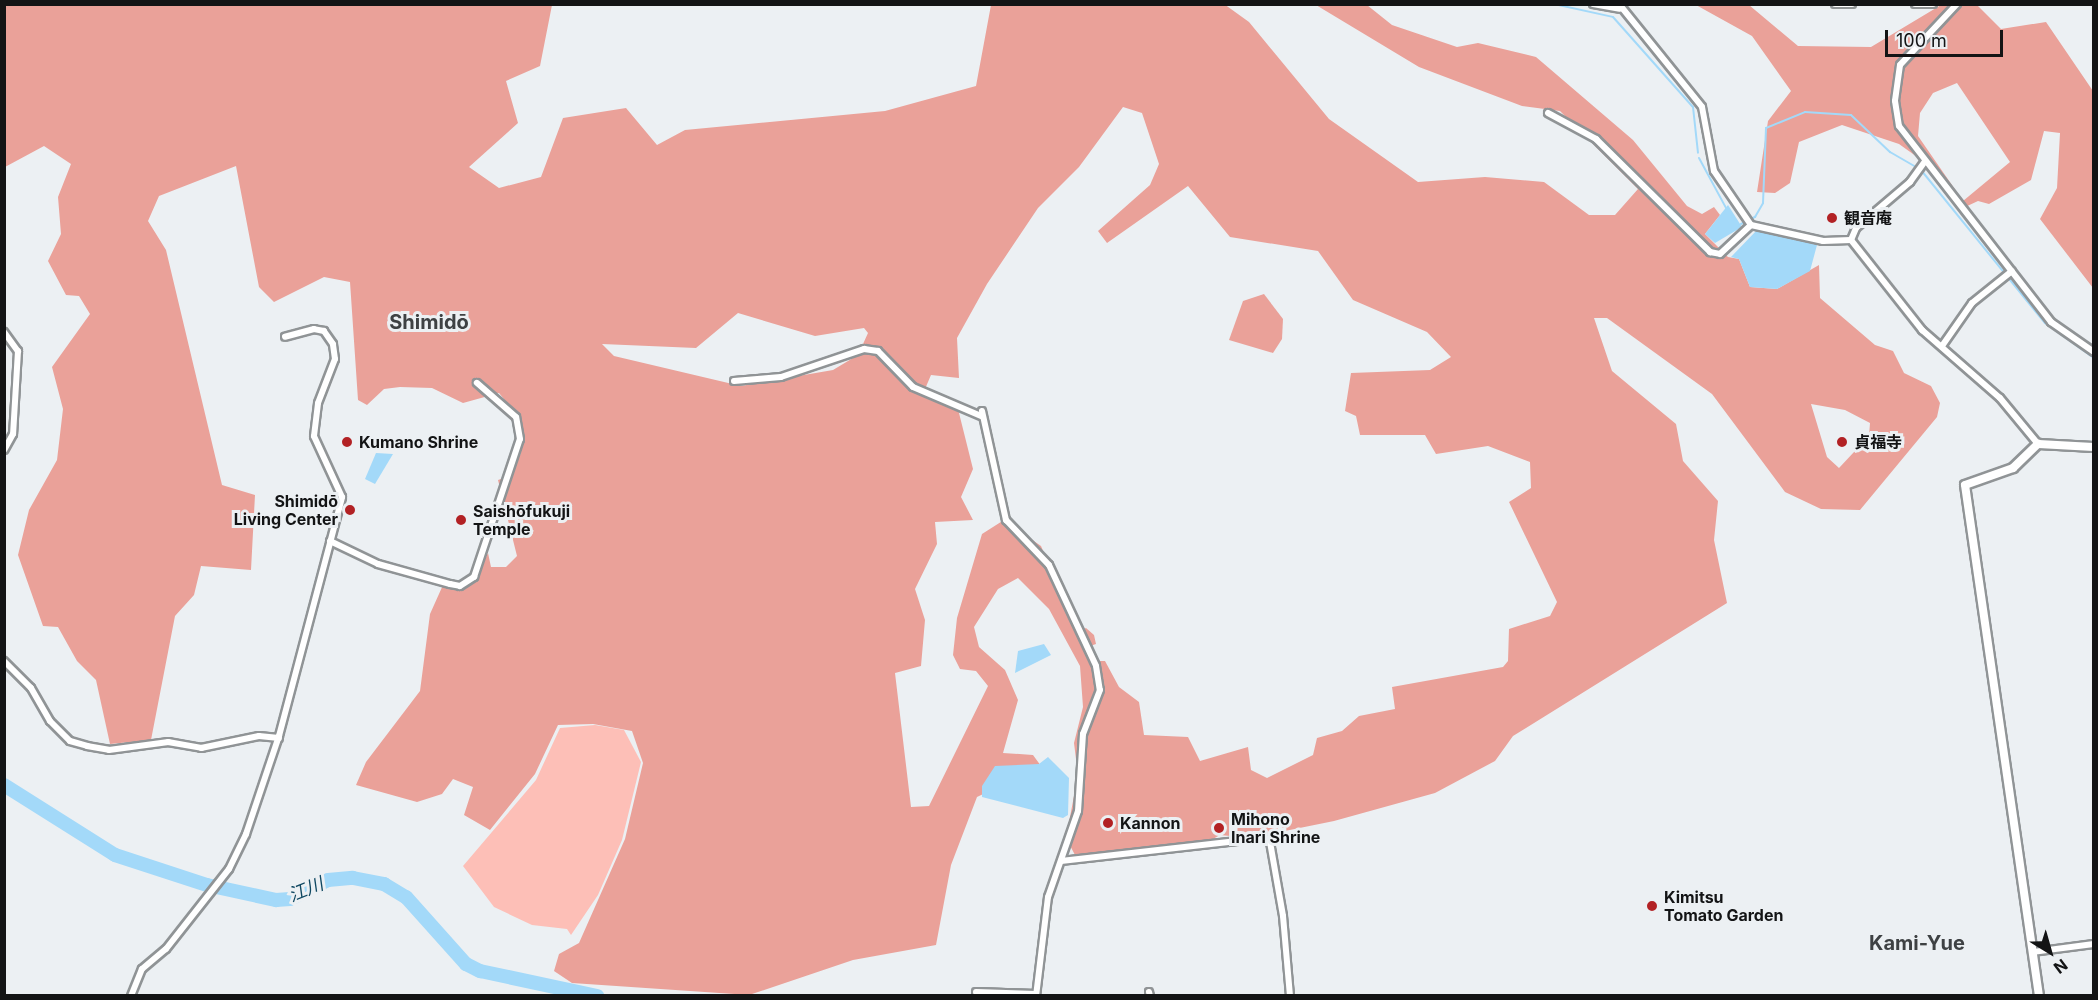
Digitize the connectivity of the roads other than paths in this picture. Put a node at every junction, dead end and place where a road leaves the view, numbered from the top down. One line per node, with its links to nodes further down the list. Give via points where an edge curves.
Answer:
1 (1593, 4): 7 (street)
2 (1835, 4): 3 (street)
3 (1852, 4)
4 (1916, 4): 5 (street)
5 (1933, 4)
6 (1955, 5): 9 (street, via 1910,51 1896,81 1899,126)
7 (1620, 7): 10 (street, via 1702,107 1714,171)
8 (1548, 113): 10 (street, via 1596,139 1710,252 1720,254)
9 (1920, 167): 11 (street, via 1856,228); 12 (street)
10 (1749, 222): 11 (street, via 1822,241)
11 (1851, 240): 15 (street, via 1922,330)
12 (2010, 273): 15 (street, via 1972,303); 16 (street, via 2057,329)
13 (4, 332): 21 (street, via 18,351 13,434)
14 (285, 337): 22 (street, via 314,329 324,331 333,344 335,359 318,403 314,436 342,492)
15 (1942, 346): 19 (street, via 2000,398)
16 (2094, 352)
17 (734, 381): 25 (street, via 781,377 864,349 878,351 913,387 982,414 1006,520 1049,565 1099,680 1099,699 1080,747 1078,811)
18 (477, 383): 22 (street, via 516,417 520,439 474,578 460,586 450,584 378,564)
19 (2038, 444): 20 (street); 27 (street, via 2013,468 1965,485)
20 (2094, 447)
21 (4, 450)
22 (330, 542): 24 (street)
23 (4, 661): 24 (street, via 31,688 50,721 70,741 87,746 109,750 168,742 201,748 259,736)
24 (279, 738): 30 (street, via 246,834 223,876 166,949 142,969)
25 (1061, 861): 29 (street, via 1048,897); 31 (street, via 1264,838 1270,842 1279,895)
26 (2094, 944): 27 (street)
27 (2033, 952): 32 (street)
28 (976, 992): 29 (street)
29 (1036, 995)
30 (131, 996)
31 (1290, 996)
32 (2040, 996)

